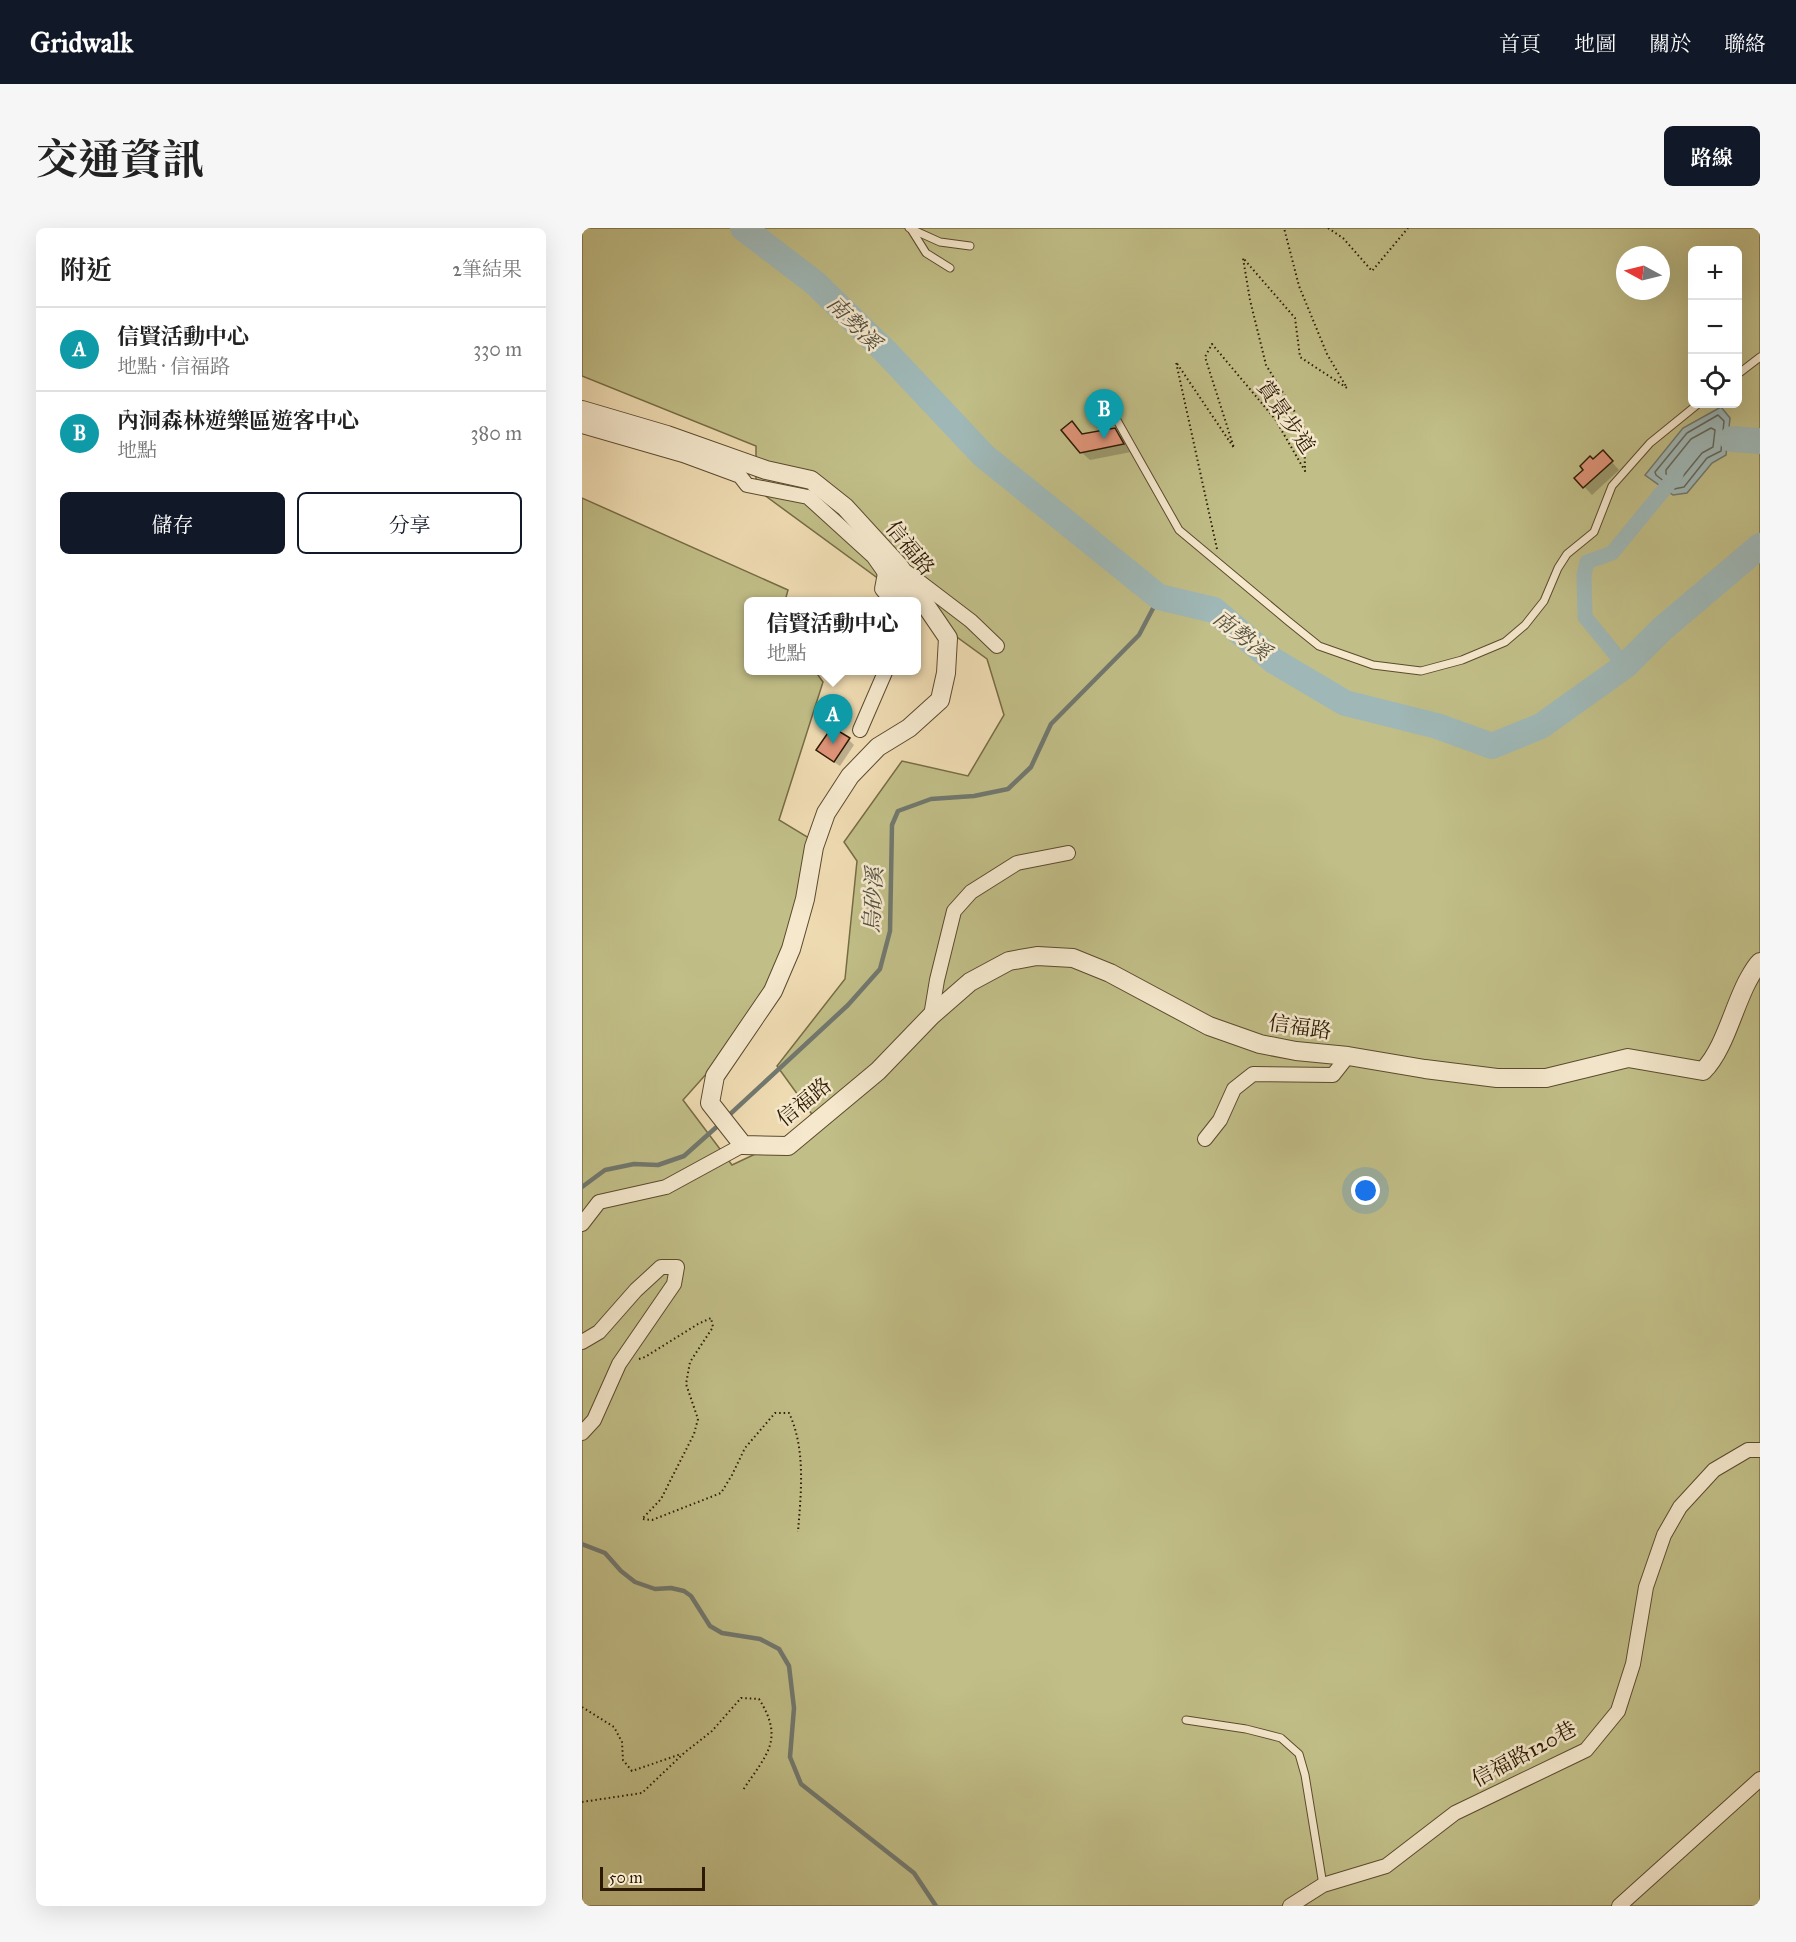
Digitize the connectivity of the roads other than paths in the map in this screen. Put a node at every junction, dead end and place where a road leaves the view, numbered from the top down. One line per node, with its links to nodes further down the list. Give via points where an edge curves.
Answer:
1 (910, 229): 2 (lane, via 940,242); 3 (lane, via 926,253)
2 (970, 246)
3 (950, 268)
4 (1760, 357): 5 (lane)
5 (1742, 370)
6 (1096, 401): 7 (lane, via 1106,404 1114,415 1179,530 1319,646 1373,665 1421,671 1505,642 1525,625 1544,601 1567,554 1594,532 1612,486 1650,443)
7 (1693, 408)
8 (582, 410): 10 (street, 信福路, via 765,470 811,480 845,507)
9 (582, 426): 10 (street, via 683,455 740,476 747,485 807,497)
10 (892, 570): 11 (street, via 882,589); 12 (street, 信福路); 14 (street, via 971,621)
11 (889, 597)
12 (919, 597)
13 (921, 599): 22 (street, 信福路, via 948,638 940,700 909,728 878,747 850,776 826,813 814,847 791,949 773,991 715,1076 710,1103)
14 (997, 646)
15 (884, 675): 16 (street)
16 (860, 730)
17 (1068, 853): 19 (street, via 1017,863 971,892 954,911)
18 (1760, 963): 20 (street, 信福路, via 1742,992 1712,1062 1703,1071 1628,1058 1546,1078 1497,1078)
19 (931, 1016): 20 (street, 信福路, via 970,982 1010,961 1037,956 1073,958 1239,1037 1296,1051); 22 (street, 信福路, via 878,1071 788,1146)
20 (1348, 1056): 21 (street, via 1333,1075 1253,1074 1234,1089 1220,1120)
21 (1205, 1139)
22 (743, 1145): 23 (street, via 666,1187 599,1202)
23 (582, 1224)
24 (582, 1342): 25 (street, via 599,1332 661,1267 676,1267 674,1284 619,1364 594,1420)
25 (582, 1433)
26 (1760, 1450): 29 (street, 信福路120巷, via 1748,1450 1714,1470 1680,1507 1664,1535 1646,1587 1633,1664 1618,1711 1586,1750 1455,1813 1386,1866)
27 (1186, 1720): 29 (lane, via 1281,1738 1299,1754)
28 (1760, 1779): 31 (street)
29 (1323, 1886): 30 (street, 信福路120巷)
30 (1290, 1906)
31 (1619, 1906)

